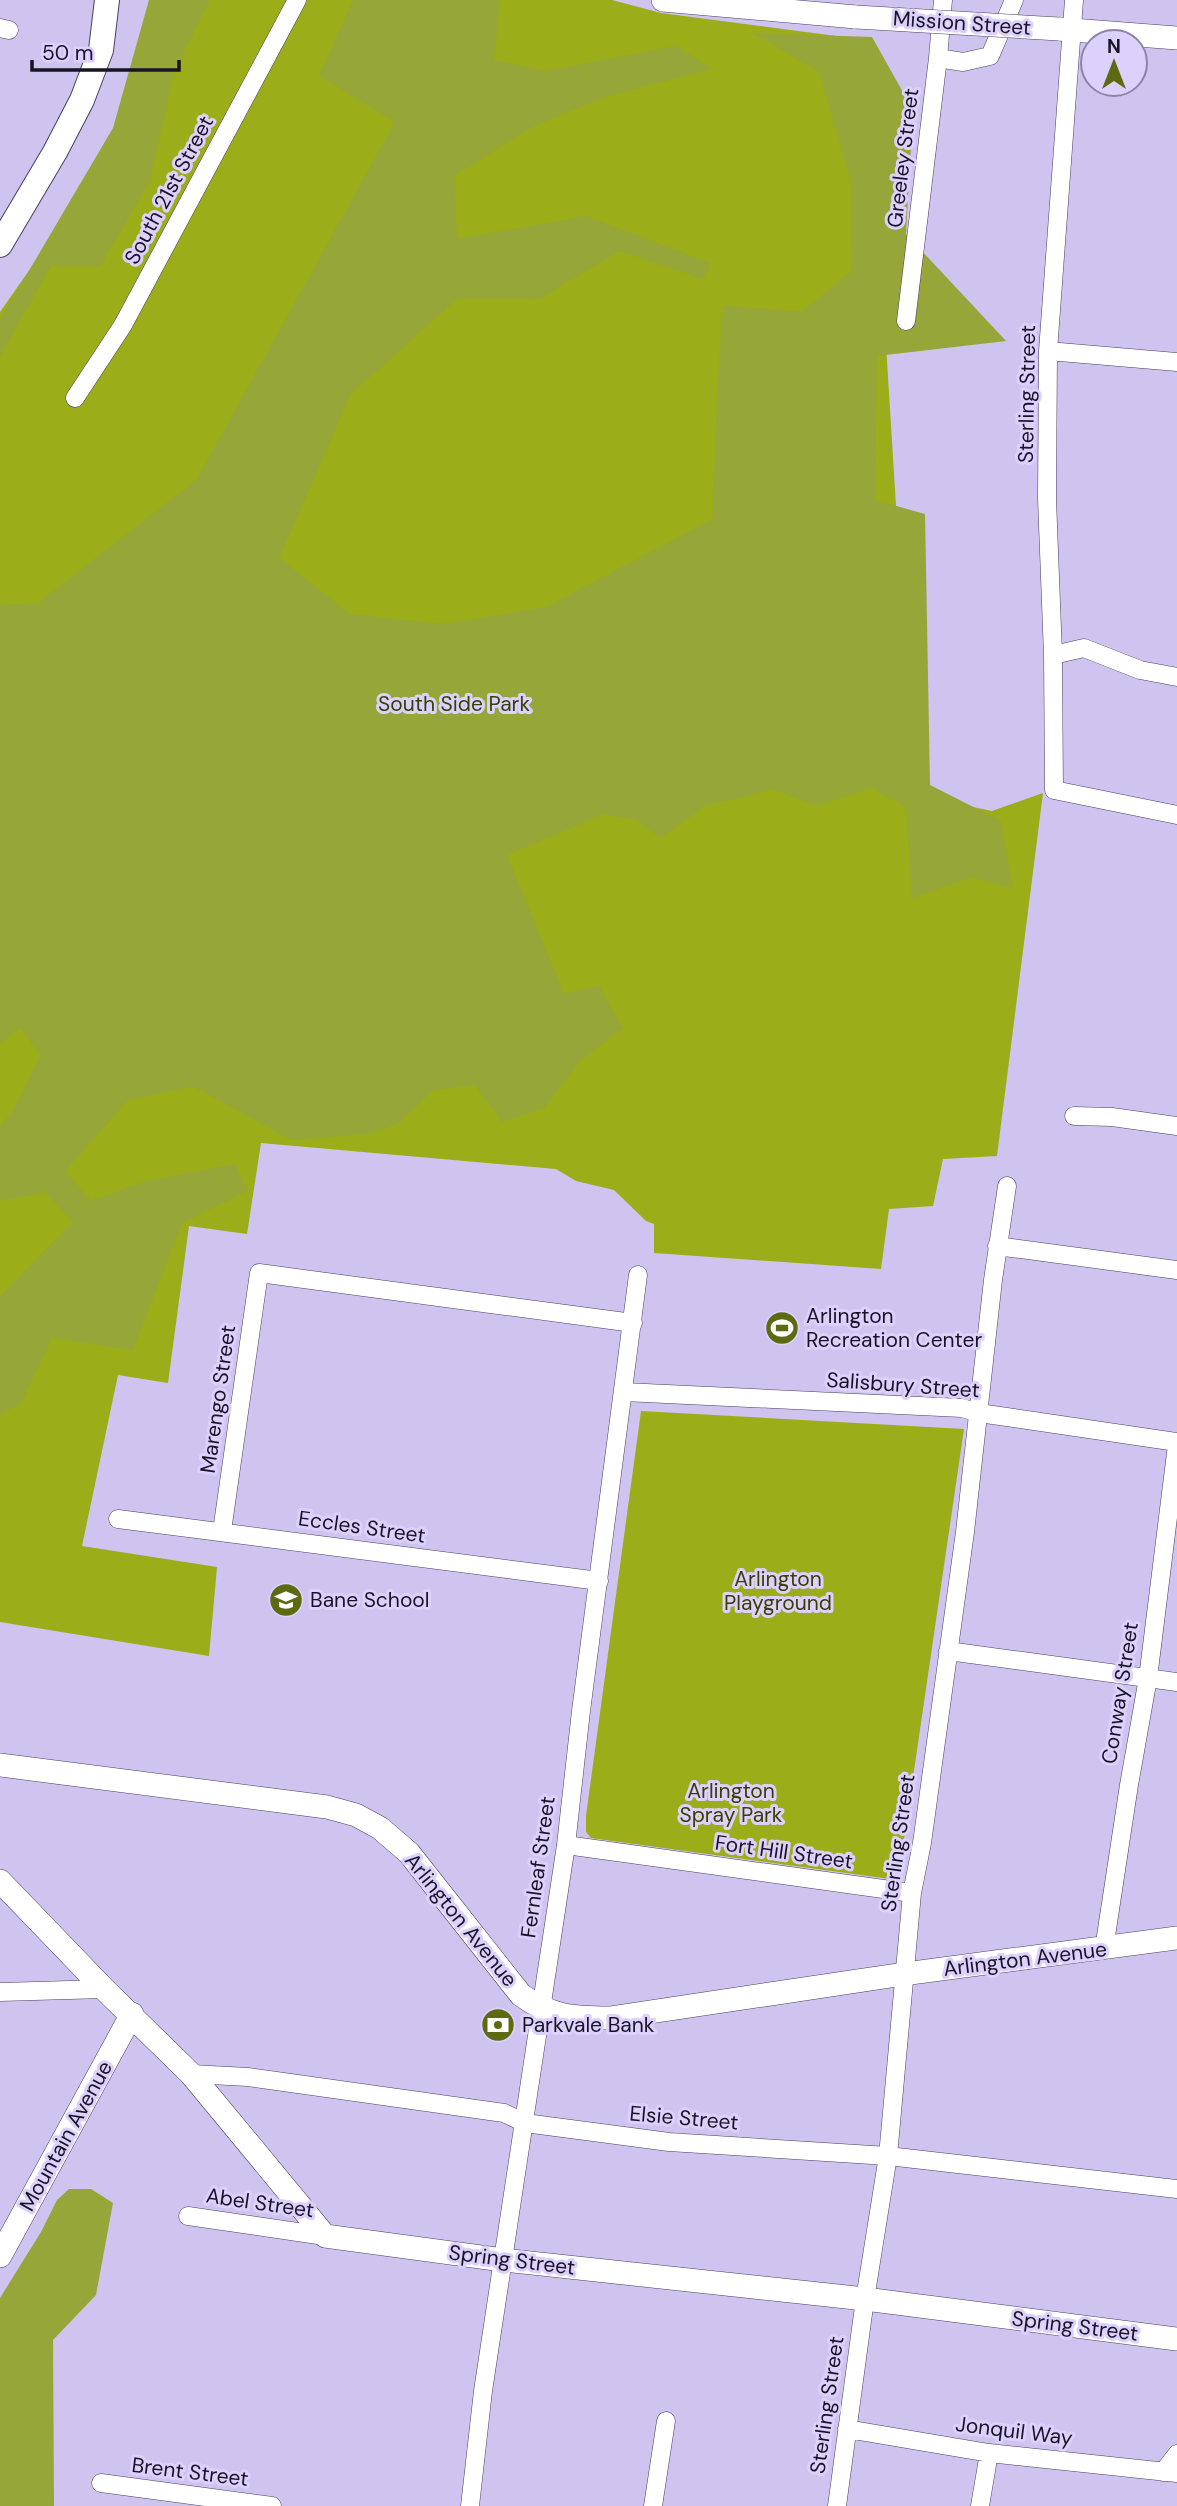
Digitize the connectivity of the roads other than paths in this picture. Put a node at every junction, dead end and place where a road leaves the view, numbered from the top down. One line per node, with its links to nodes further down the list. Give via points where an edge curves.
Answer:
1 (107, 0): 10 (main road, via 101,50 82,100)
2 (297, 0): 14 (street, South 21st Street, via 123,325)
3 (663, 0): 7 (street, Mission Street, bridge)
4 (943, 0): 9 (street, Greeley Street)
5 (1014, 0): 9 (street, via 990,56 963,62)
6 (1074, 0): 7 (street, Sterling Street)
7 (1065, 30): 8 (street, Mission Street); 12 (street, Sterling Street)
8 (1177, 38)
9 (938, 58): 11 (street, Greeley Street)
10 (0, 245)
11 (906, 321)
12 (1048, 351): 13 (street); 15 (street, Sterling Street)
13 (1177, 362)
14 (75, 398)
15 (1053, 655): 16 (street, via 1084,648 1140,670); 17 (street, Sterling Street, via 1054,790)
16 (1177, 677)
17 (1177, 815)
18 (1074, 1116): 19 (street)
19 (1177, 1126)
20 (1007, 1186): 21 (street, Sterling Street)
21 (997, 1246): 22 (street); 26 (street, Sterling Street)
22 (1177, 1270)
23 (638, 1275): 24 (street, Fernleaf Street)
24 (632, 1323): 25 (street, Fernleaf Street); 29 (street, Marengo Street, via 259,1273)
25 (624, 1392): 26 (street, Salisbury Street, via 962,1408); 30 (street, Fernleaf Street)
26 (979, 1413): 27 (street, Salisbury Street); 31 (street, Sterling Street)
27 (1177, 1443): 32 (street, Conway Street)
28 (118, 1519): 29 (street, Eccles Street)
29 (222, 1531): 30 (street, Eccles Street)
30 (599, 1581): 35 (street, Fernleaf Street)
31 (948, 1651): 32 (street); 37 (street, Sterling Street)
32 (1148, 1678): 33 (street); 39 (street, Conway Street)
33 (1177, 1682)
34 (0, 1765): 43 (street, Arlington Avenue, via 314,1805 356,1815 409,1853 521,1994)
35 (566, 1845): 37 (street, Fort Hill Street); 43 (street, Fernleaf Street)
36 (0, 1881): 41 (street)
37 (912, 1894): 40 (street, Sterling Street)
38 (1177, 1938): 39 (street, Arlington Avenue)
39 (1104, 1949): 40 (street, Arlington Avenue)
40 (904, 1974): 43 (street, Arlington Avenue, via 610,2018 580,2018); 47 (street, Sterling Street)
41 (104, 1989): 42 (street); 44 (street)
42 (0, 1992)
43 (541, 2009): 46 (street, Fernleaf Street)
44 (132, 2014): 45 (street); 51 (street, Mountain Avenue)
45 (191, 2074): 46 (street, Elsie Street, via 248,2077 504,2113); 50 (street)
46 (525, 2123): 47 (street, Elsie Street, via 669,2142); 52 (street, Fernleaf Street)
47 (888, 2157): 48 (street, Elsie Street); 53 (street, Sterling Street)
48 (1177, 2189)
49 (188, 2216): 50 (street, Abel Street)
50 (325, 2236): 52 (street, Spring Street)
51 (0, 2256)
52 (503, 2260): 53 (street, Spring Street); 62 (street, Fernleaf Street)
53 (864, 2300): 54 (street, Spring Street); 56 (street, Sterling Street)
54 (1177, 2339)
55 (666, 2421): 63 (street)
56 (846, 2429): 57 (street, Jonquil Way); 64 (street, Sterling Street)
57 (989, 2452): 59 (street, Jonquil Way); 65 (street)
58 (1177, 2454): 59 (street)
59 (1170, 2472)
60 (102, 2483): 61 (street, Brent Street)
61 (272, 2506)
62 (470, 2506)
63 (653, 2506)
64 (837, 2506)
65 (980, 2506)

